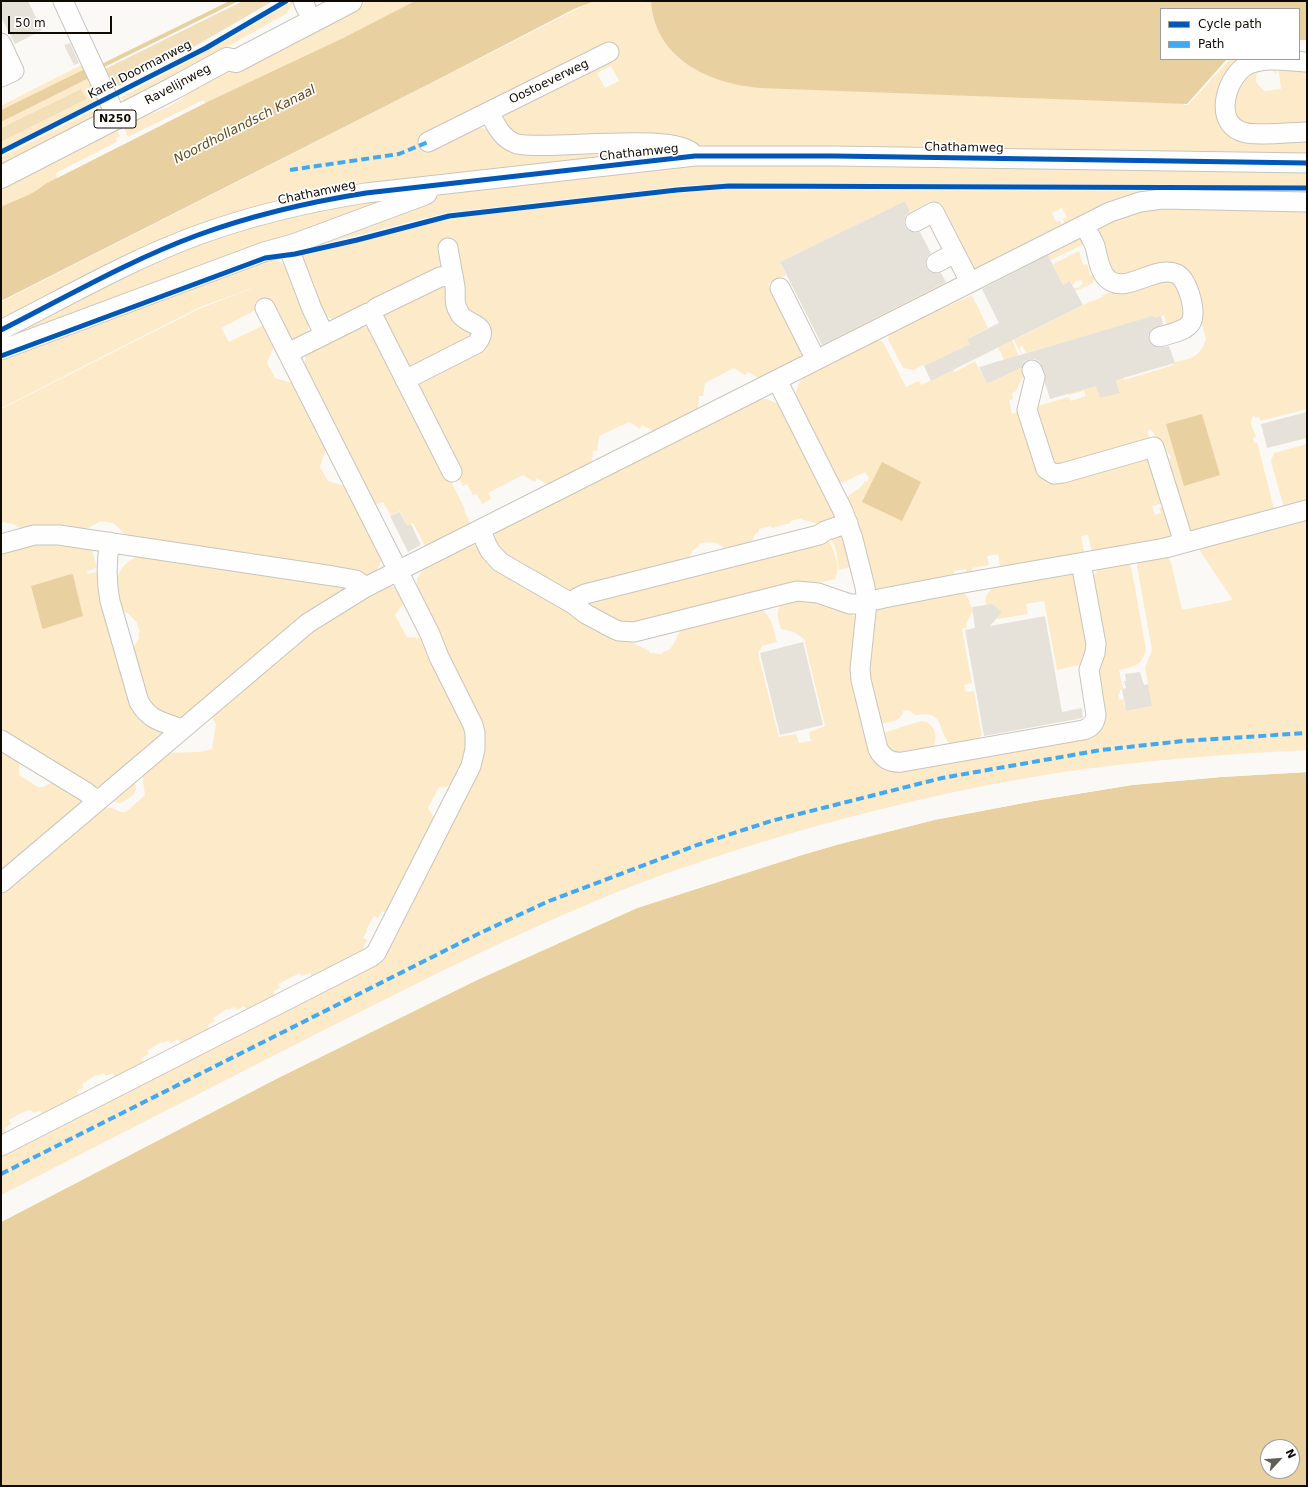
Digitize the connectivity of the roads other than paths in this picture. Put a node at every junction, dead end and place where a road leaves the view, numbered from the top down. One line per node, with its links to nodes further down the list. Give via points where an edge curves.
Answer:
1 (63, 1): 10 (street)
2 (351, 1): 6 (main road, Ravelijnweg / N250, via 236,61)
3 (310, 3): 6 (main road, Ravelijnweg / N250, via 230,50)
4 (1, 44): 8 (street, via 14,70)
5 (609, 52): 9 (street, Oostoeverweg)
6 (227, 59): 10 (main road, Ravelijnweg / N250)
7 (1307, 62): 11 (street, via 1267,60 1242,68 1229,86 1225,112 1231,125 1245,133)
8 (1, 77)
9 (489, 112): 12 (street, Oostoeverweg); 13 (street, via 499,131 517,144 661,144 689,150)
10 (117, 118): 15 (main road, Ravelijnweg / N250)
11 (1307, 132)
12 (428, 142)
13 (695, 156): 14 (street, Chathamweg); 16 (street, Chathamweg)
14 (1307, 163)
15 (1, 177)
16 (430, 186): 20 (street, via 427,194 420,197); 29 (street, Chathamweg, via 366,193 317,202 206,232 141,259)
17 (1307, 202): 19 (street, via 1150,200 1125,206)
18 (915, 222): 22 (street, via 934,212)
19 (1084, 225): 25 (street); 31 (street, via 1103,274 1110,281 1125,283 1169,272 1177,274 1185,282 1193,308 1191,321 1180,331)
20 (293, 244): 30 (street, via 291,254); 32 (street, via 264,252)
21 (448, 248): 24 (street)
22 (955, 253): 23 (street); 25 (street)
23 (936, 262)
24 (453, 275): 28 (street, via 440,277 376,308); 36 (street, via 455,304 464,319 479,327 480,339 476,344)
25 (970, 282): 34 (street)
26 (780, 288): 34 (street, via 798,311)
27 (265, 308): 33 (street)
28 (373, 312): 30 (street); 36 (street)
29 (1, 330)
30 (324, 334): 33 (street)
31 (1159, 337)
32 (1, 350)
33 (288, 353): 46 (street)
34 (816, 360): 37 (street)
35 (1032, 370): 43 (street, via 1035,377 1027,410 1046,469 1054,474 1062,473 1154,447)
36 (405, 380): 38 (street)
37 (777, 380): 40 (street); 41 (street)
38 (452, 472)
39 (1307, 510): 43 (street)
40 (848, 523): 48 (street); 49 (street, via 819,535 585,594 577,598)
41 (481, 530): 46 (street); 49 (street, via 490,551 500,562)
42 (110, 542): 44 (street, via 42,534); 47 (street, via 356,580); 50 (street, via 107,587 139,702 155,720)
43 (1184, 543): 45 (street)
44 (1, 544)
45 (1081, 563): 48 (street); 48 (street, via 1096,648 1089,670 1096,715 1092,726 1083,730 902,762 889,760 878,749 860,676)
46 (399, 572): 47 (street); 54 (street, via 470,716 475,734 475,749 471,766 376,953 358,965)
47 (366, 587): 50 (street, via 308,623)
48 (867, 602): 49 (street, via 850,604 818,593 796,591 634,632 612,628)
49 (573, 604)
50 (182, 729): 52 (street)
51 (1, 740): 52 (street)
52 (97, 801): 53 (street)
53 (1, 883)
54 (1, 1146)

